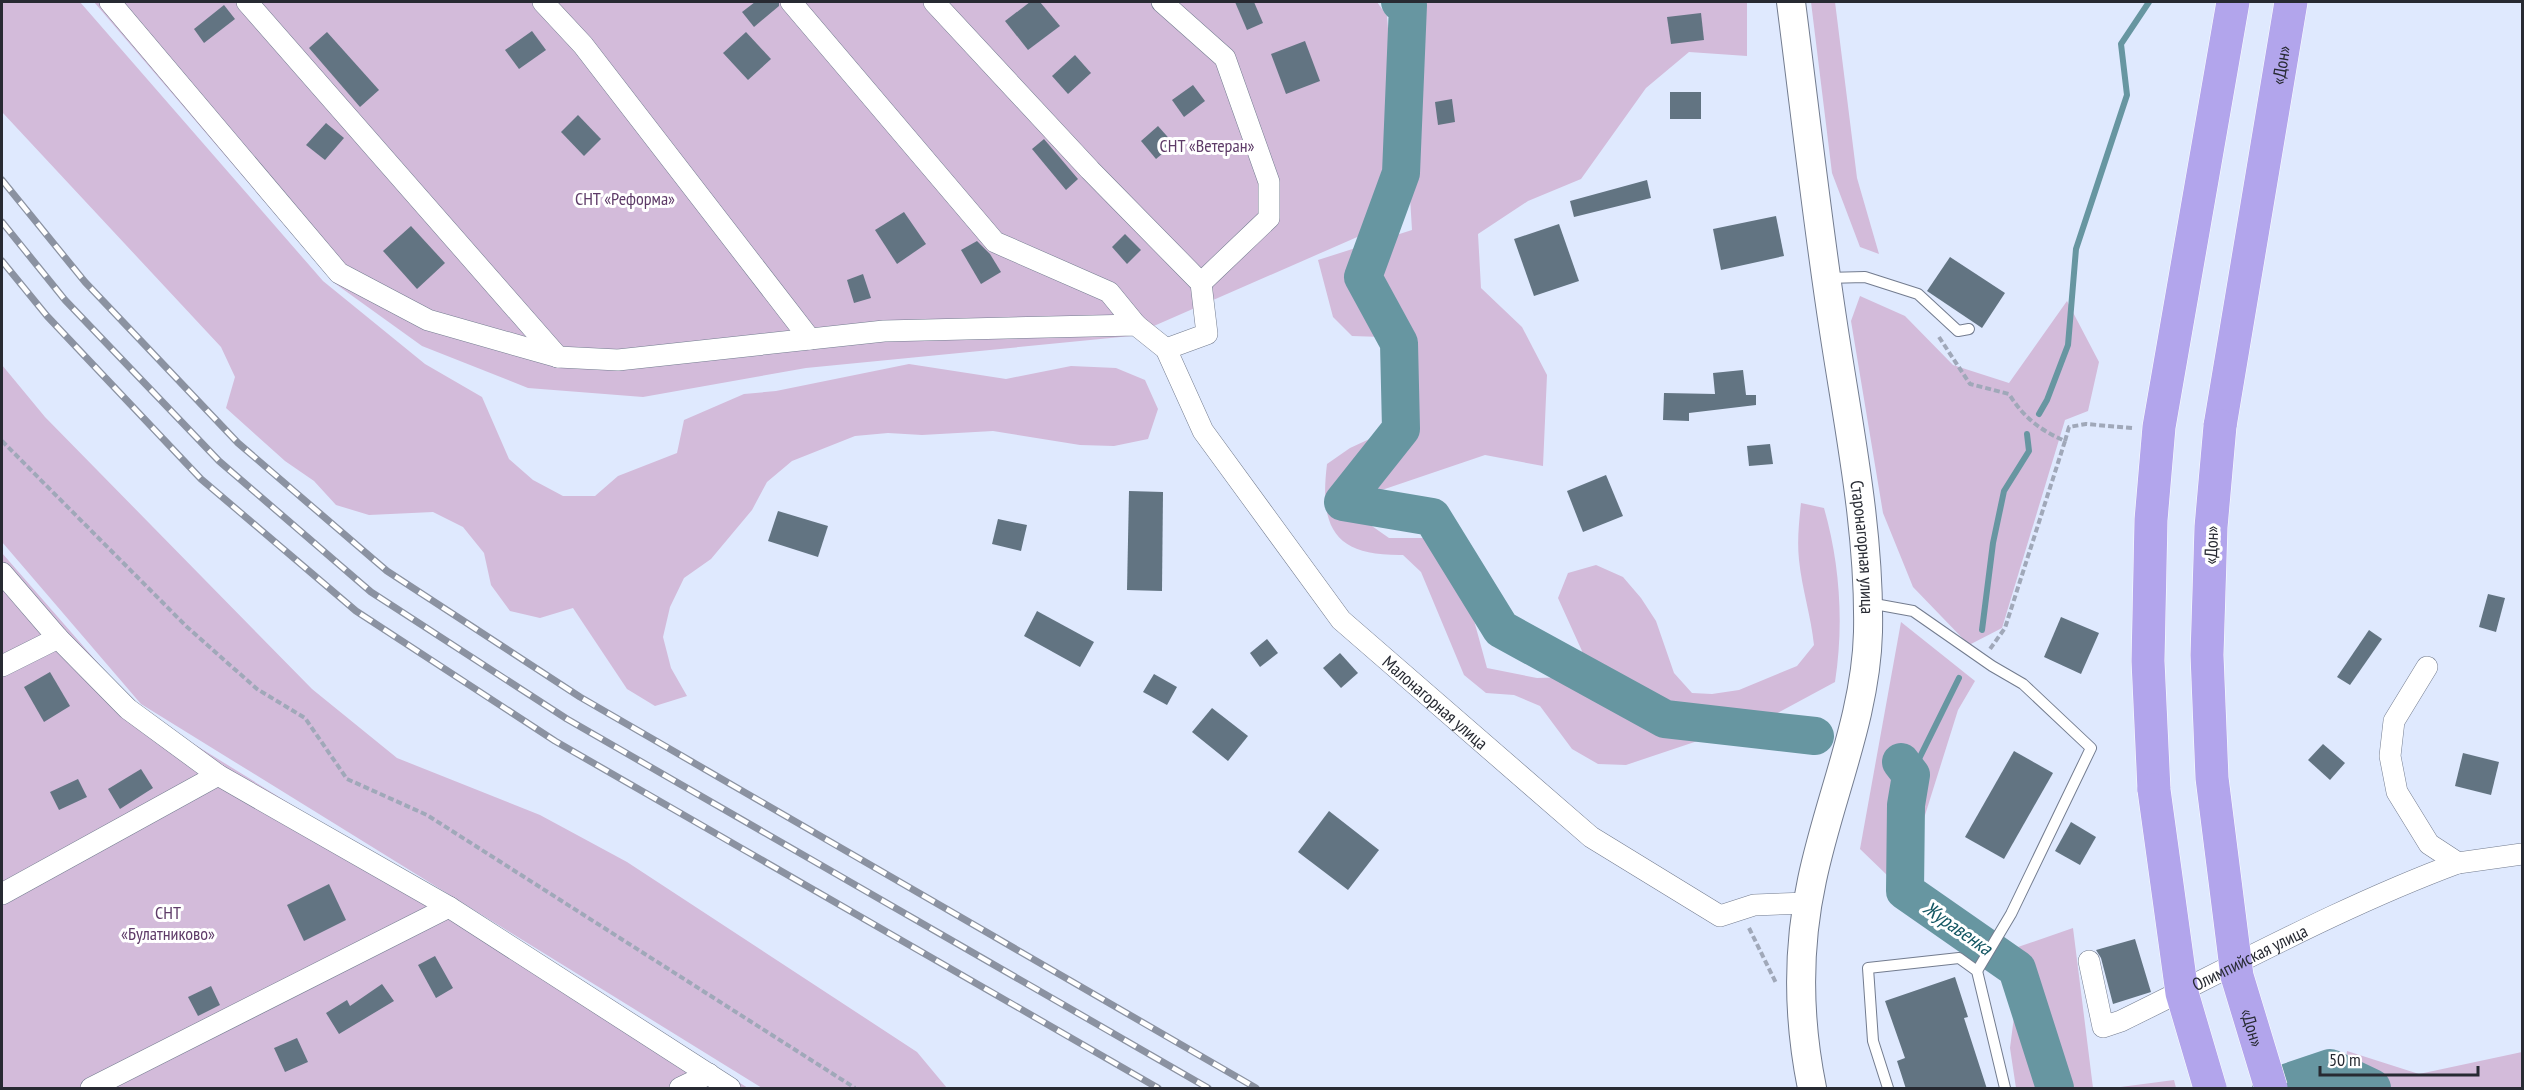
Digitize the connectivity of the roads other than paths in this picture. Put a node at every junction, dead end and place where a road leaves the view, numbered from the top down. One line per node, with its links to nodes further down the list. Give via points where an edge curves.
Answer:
1 (110, 2): 16 (street, via 339,273 428,320)
2 (247, 2): 16 (street)
3 (543, 2): 14 (street, via 583,45)
4 (791, 2): 12 (street, via 995,242 1109,292)
5 (934, 2): 11 (street)
6 (1162, 2): 11 (street, via 1225,58 1269,182 1269,218)
7 (1791, 2): 10 (main road, Старонагорная улица)
8 (2233, 2): 37 (highway, bridge, via 2146,428 2151,520 2148,661 2154,790 2182,993)
9 (2291, 2): 38 (highway, «Дон», bridge, via 2220,426 2211,527 2208,655 2212,778 2237,976)
10 (1826, 278): 13 (lane, via 1865,277 1918,294 1958,331); 18 (main road, Старонагорная улица, via 1862,521)
11 (1201, 283): 15 (street, via 1207,334)
12 (1136, 325): 14 (street, via 884,331); 15 (street)
13 (1969, 329)
14 (810, 339): 16 (street, via 618,360)
15 (1166, 350): 26 (street, Малонагорная улица, via 1203,431 1341,620 1591,837 1720,916 1754,905)
16 (558, 357)
17 (2, 573): 19 (street)
18 (1867, 603): 26 (main road, Старонагорная улица, via 1866,664); 29 (lane, via 1913,611 2023,684 2091,748 2011,914)
19 (58, 638): 20 (street); 22 (street, via 128,710)
20 (2, 666)
21 (2427, 667): 24 (street, via 2394,721 2390,756 2397,792 2429,844)
22 (218, 775): 25 (street); 27 (street)
23 (2523, 854): 24 (street, Олимпийская улица)
24 (2458, 863): 28 (street, Олимпийская улица, via 2103,1027)
25 (2, 894)
26 (1808, 903): 34 (main road, Старонагорная улица, via 1801,989 1802,1027)
27 (449, 907): 30 (street); 31 (street)
28 (2089, 961)
29 (1977, 971): 35 (lane, via 1959,958 1868,968 1873,1041); 36 (lane)
30 (710, 1074): 32 (street); 33 (street)
31 (91, 1089)
32 (680, 1089)
33 (730, 1089)
34 (1812, 1089)
35 (1888, 1089)
36 (2005, 1089)
37 (2210, 1089)
38 (2271, 1089)

